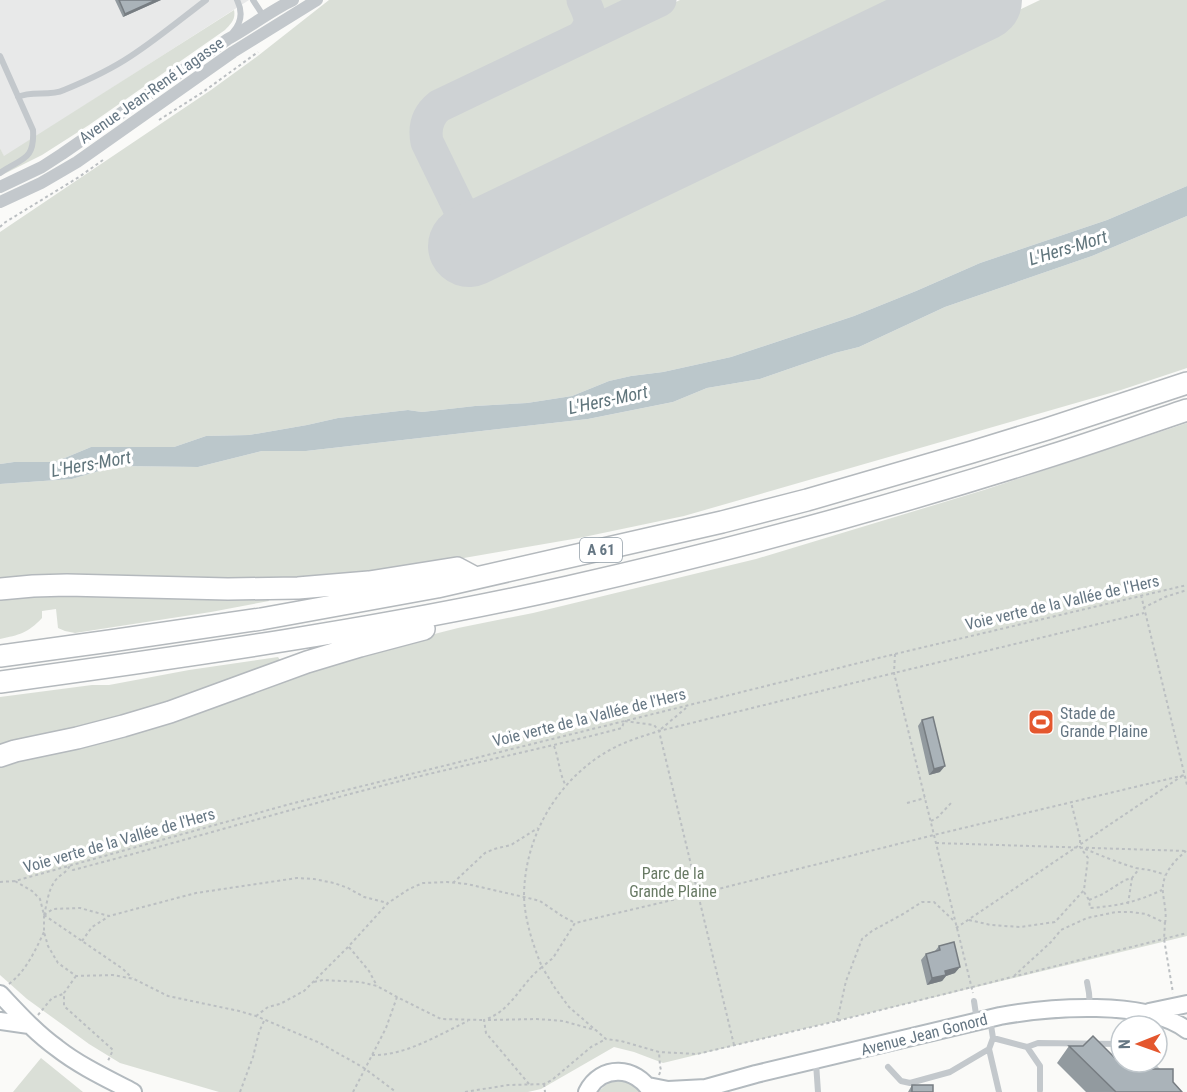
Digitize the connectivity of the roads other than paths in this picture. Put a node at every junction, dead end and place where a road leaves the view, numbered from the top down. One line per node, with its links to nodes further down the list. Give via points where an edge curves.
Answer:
1 (206, 0): 11 (lane, via 103,72 60,92)
2 (237, 0): 9 (lane, via 241,19)
3 (253, 0): 7 (lane)
4 (293, 0): 6 (street, Avenue Jean-René Lagasse)
5 (317, 0): 8 (street, Avenue Jean-René Lagasse)
6 (275, 3): 7 (street, Avenue Jean-René Lagasse); 8 (street)
7 (264, 17): 9 (street, Avenue Jean-René Lagasse)
8 (285, 20): 14 (street, Avenue Jean-René Lagasse, via 77,162)
9 (228, 39): 13 (street, Avenue Jean-René Lagasse, via 63,154)
10 (0, 56): 11 (lane)
11 (18, 97): 12 (lane, via 33,130 34,142 26,158)
12 (0, 173)
13 (0, 187)
14 (0, 202)
15 (1187, 383): 17 (highway, A 61, via 807,500)
16 (1187, 411): 18 (highway, A 61, via 844,518)
17 (475, 578): 19 (highway, via 457,568 308,588 67,585); 20 (highway, A 61, via 261,619)
18 (567, 587): 21 (highway, A 61, via 264,644); 22 (highway, via 308,662 123,726)
19 (0, 589)
20 (0, 656)
21 (0, 682)
22 (5, 753)
23 (1087, 982): 27 (lane)
24 (4, 990): 30 (street)
25 (974, 1001): 31 (lane)
26 (1180, 1006): 29 (street, Avenue Jean Gonord)
27 (1090, 1008): 29 (street, Avenue Jean Gonord); 31 (street, Avenue Jean Gonord, via 1032,1010)
28 (0, 1009): 30 (street)
29 (1145, 1013): 33 (street, Avenue Jean Gonord, via 1173,1021)
30 (34, 1020): 32 (street); 45 (street, via 58,1049)
31 (984, 1020): 34 (lane); 38 (street, Avenue Jean Gonord)
32 (0, 1021)
33 (1187, 1030)
34 (993, 1038): 36 (lane); 37 (lane)
35 (1109, 1044): 36 (lane, via 1038,1043)
36 (1027, 1047): 44 (lane, via 1040,1066)
37 (989, 1050): 39 (lane, via 950,1072 910,1083 901,1081); 48 (lane)
38 (816, 1060): 43 (street, Avenue Jean Gonord); 47 (lane)
39 (888, 1067)
40 (1160, 1074): 41 (lane)
41 (1163, 1077)
42 (652, 1085): 43 (street, Avenue Jean Gonord, via 668,1090); 46 (street, Avenue Jean Gonord, via 630,1073 614,1072 600,1077)
43 (702, 1090)
44 (1040, 1090)
45 (133, 1092)
46 (587, 1092)
47 (818, 1092)
48 (999, 1092)

